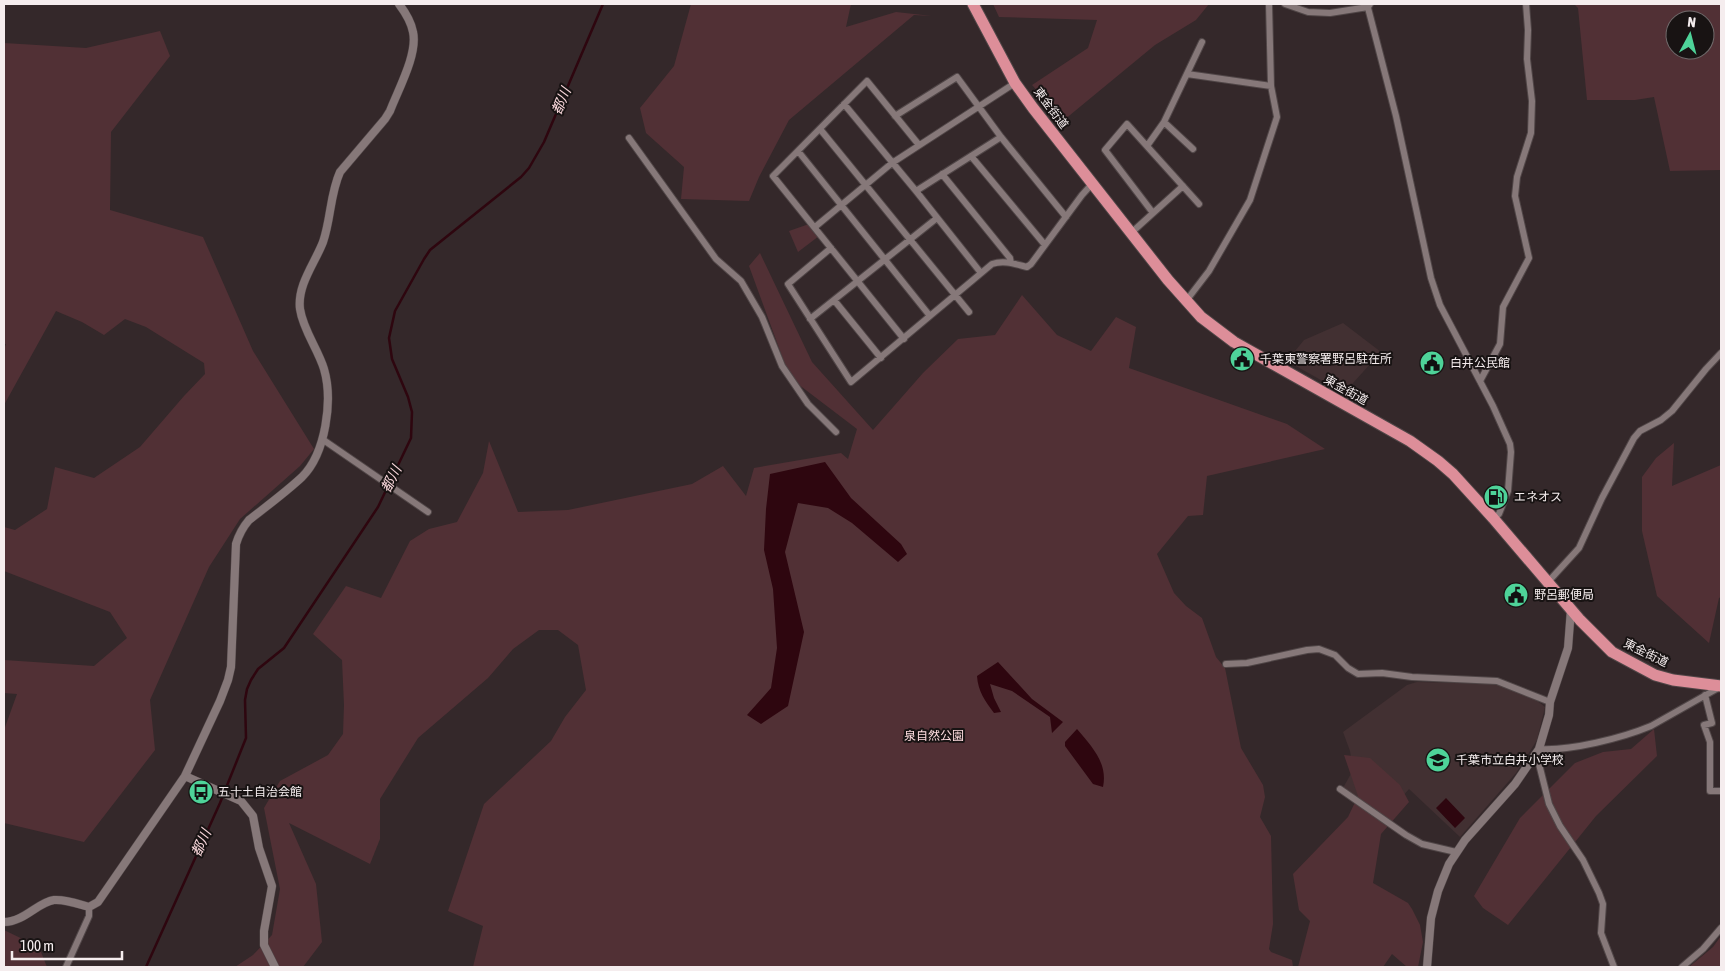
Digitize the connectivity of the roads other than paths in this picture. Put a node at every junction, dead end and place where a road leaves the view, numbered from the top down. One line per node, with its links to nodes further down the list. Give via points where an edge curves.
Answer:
1 (398, 4): 54 (street, via 414,32 411,56 390,111 340,172 323,242 302,286 302,318 326,381 327,409)
2 (973, 4): 9 (highway, 東金街道)
3 (1269, 4): 10 (street)
4 (1285, 4): 6 (street, via 1308,12 1330,13)
5 (1526, 4): 52 (street, via 1531,133 1517,177 1515,196 1529,258 1503,307 1500,344)
6 (1368, 5): 52 (street, via 1434,287 1450,328)
7 (1202, 42): 8 (street)
8 (1186, 74): 10 (street); 14 (street)
9 (1015, 82): 12 (street); 26 (highway, 東金街道)
10 (1271, 86): 45 (street, via 1278,117 1250,200 1209,271)
11 (844, 104): 13 (street, via 867,81); 15 (street); 23 (street)
12 (978, 107): 13 (street, via 957,78); 16 (street); 18 (street)
13 (895, 116): 18 (street)
14 (1164, 122): 19 (street); 20 (street)
15 (820, 129): 21 (street); 25 (street)
16 (1001, 137): 22 (street); 32 (street)
17 (629, 138): 53 (street, via 716,259 741,281 762,317 782,366 808,404)
18 (919, 145): 23 (street)
19 (1148, 146): 27 (street); 31 (street, via 1127,124 1105,150)
20 (1193, 149)
21 (798, 151): 30 (street); 34 (street, via 773,176)
22 (971, 156): 24 (street); 37 (street)
23 (892, 163): 25 (street); 28 (street)
24 (942, 174): 28 (street); 40 (street)
25 (866, 184): 30 (street); 36 (street)
26 (1092, 184): 32 (street); 35 (highway, 東金街道)
27 (1183, 186): 29 (street); 31 (street)
28 (916, 191): 33 (street)
29 (1199, 204)
30 (842, 205): 34 (street); 39 (street)
31 (1153, 213): 35 (street)
32 (1066, 216): 37 (street)
33 (937, 218): 36 (street); 41 (street)
34 (815, 227): 38 (street)
35 (1131, 233): 45 (highway, 東金街道)
36 (911, 239): 39 (street); 43 (street)
37 (1045, 246): 40 (street, via 1027,267)
38 (831, 248): 42 (street); 48 (street, via 788,284)
39 (886, 259): 42 (street); 47 (street)
40 (1011, 263): 41 (street, via 992,264)
41 (981, 273): 43 (street)
42 (858, 281): 44 (street); 49 (street)
43 (955, 295): 46 (street); 47 (street)
44 (834, 300): 48 (street); 51 (street)
45 (1186, 301): 56 (highway, 東金街道, via 1234,342 1425,451 1453,474)
46 (969, 312)
47 (930, 316): 49 (street)
48 (810, 319): 51 (street, via 851,382)
49 (904, 339): 51 (street)
50 (1721, 354): 57 (street, via 1672,412 1634,438 1579,548)
51 (881, 358)
52 (1480, 381): 56 (street, via 1511,452 1508,491 1499,514)
53 (836, 432)
54 (322, 439): 55 (street); 64 (street, via 303,476 249,520 239,536 236,544 231,667)
55 (428, 512)
56 (1493, 518): 57 (highway, 東金街道)
57 (1548, 582): 58 (highway, 東金街道)
58 (1571, 610): 60 (highway, 東金街道, via 1612,652 1634,665 1673,680); 62 (street, via 1568,648)
59 (1226, 664): 62 (street, via 1319,649 1335,655 1358,674 1497,681)
60 (1721, 686): 61 (street)
61 (1705, 695): 63 (street, via 1639,731 1577,746); 66 (street, via 1712,723 1704,725 1710,742 1710,791)
62 (1550, 702): 63 (street)
63 (1539, 750): 67 (street, via 1515,784); 74 (street, via 1539,764 1549,804 1583,860 1603,904 1601,934)
64 (185, 776): 68 (street, via 98,902); 72 (street, via 241,801 253,816 259,848 272,886 264,945)
65 (1340, 789): 67 (street, via 1422,844)
66 (1721, 792)
67 (1456, 852): 73 (street, via 1438,891 1429,932)
68 (89, 907): 69 (street, via 52,900 19,919); 71 (street, via 90,916)
69 (4, 922)
70 (1721, 928): 75 (street)
71 (66, 967)
72 (275, 967)
73 (1427, 967)
74 (1614, 967)
75 (1682, 967)

